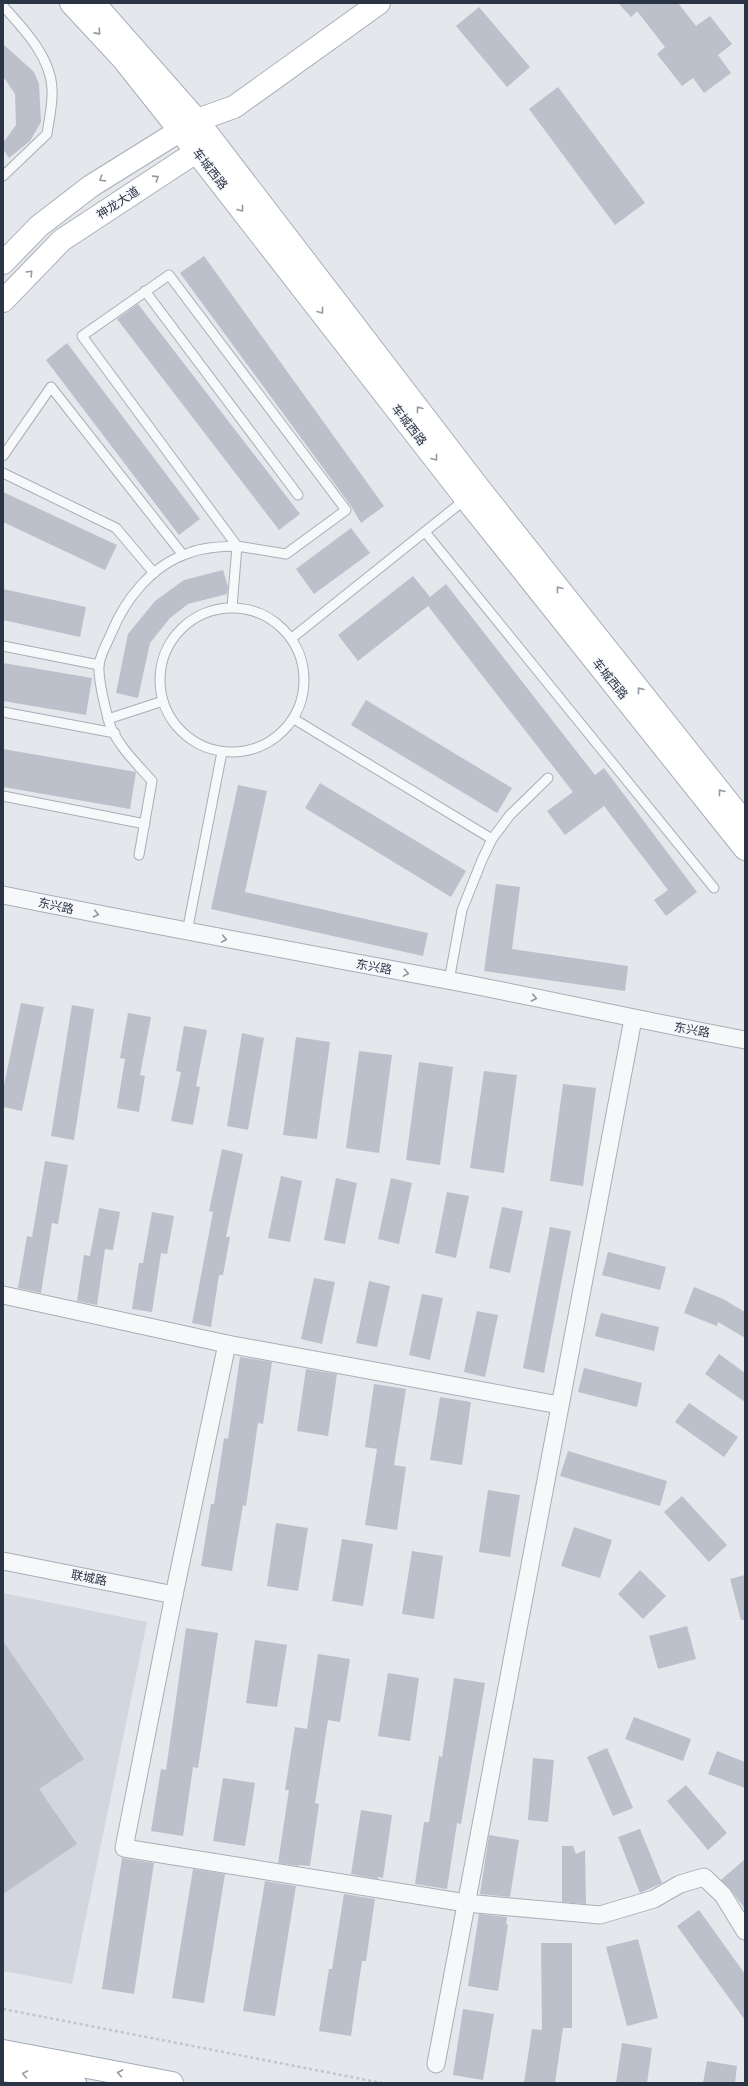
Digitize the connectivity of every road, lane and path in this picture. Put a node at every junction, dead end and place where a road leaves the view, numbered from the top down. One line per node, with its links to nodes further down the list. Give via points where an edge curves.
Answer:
1 (71, 3): 6 (main road, 车城西路, one-way to 6)
2 (94, 3): 6 (main road, 车城西路)
3 (379, 3): 5 (main road, 神龙大道)
4 (3, 6): 8 (lane, via 45,61 52,88 47,134)
5 (234, 107): 6 (main road, 神龙大道); 7 (main road, 神龙大道)
6 (189, 126): 7 (main road, 车城西路); 9 (main road, 神龙大道, one-way to 9, via 91,186 39,226)
7 (204, 146): 11 (main road, 神龙大道, one-way to 7, via 62,240); 14 (main road, 车城西路)
8 (3, 176)
9 (3, 263)
10 (145, 291): 15 (lane); 17 (lane, via 82,336); 17 (lane, via 169,275 346,510 286,554)
11 (3, 301)
12 (3, 456): 18 (lane, via 51,387)
13 (3, 473): 19 (lane, via 116,528)
14 (473, 493): 16 (lane); 32 (main road, 车城西路, one-way to 14); 35 (main road, 车城西路)
15 (298, 495)
16 (426, 532): 21 (lane); 37 (lane)
17 (237, 546): 18 (lane, via 213,547); 20 (lane)
18 (183, 555): 19 (lane)
19 (154, 573): 23 (lane, via 137,589 117,618)
20 (232, 607): 21 (lane, via 262,614 276,622); 24 (lane, via 213,610 195,617 168,644 159,682)
21 (292, 638): 26 (lane, via 300,653 305,686)
22 (3, 646): 23 (lane)
23 (99, 665): 27 (lane)
24 (163, 701): 27 (lane); 29 (lane, via 179,730 201,745)
25 (3, 712): 28 (lane)
26 (294, 718): 29 (lane, via 284,732 270,742 239,753); 34 (lane)
27 (108, 719): 28 (lane)
28 (115, 733): 33 (lane, via 124,749 152,781)
29 (222, 752): 39 (lane)
30 (548, 778): 34 (lane, via 510,815)
31 (3, 796): 33 (lane)
32 (745, 823)
33 (144, 824): 36 (lane)
34 (492, 839): 40 (lane, via 462,910)
35 (745, 849)
36 (139, 855)
37 (714, 888)
38 (3, 895): 39 (street, 东兴路, one-way to 39)
39 (187, 932): 40 (street, 东兴路, one-way to 40)
40 (449, 981): 41 (street, 东兴路, one-way to 41)
41 (633, 1019): 42 (street, 东兴路); 45 (street)
42 (745, 1040)
43 (3, 1295): 44 (street)
44 (227, 1344): 45 (street); 47 (street)
45 (559, 1405): 48 (street)
46 (3, 1561): 47 (street, 联城路)
47 (174, 1595): 48 (street, via 124,1848)
48 (466, 1902): 49 (street, via 600,1915 654,1899 680,1884 704,1877 723,1895); 52 (street)
49 (745, 1931)
50 (3, 2009): 56 (path)
51 (3, 2051): 55 (main road, one-way to 51)
52 (436, 2064)
53 (3, 2070): 54 (main road, one-way to 53)
54 (75, 2083)
55 (172, 2083)
56 (382, 2083)

